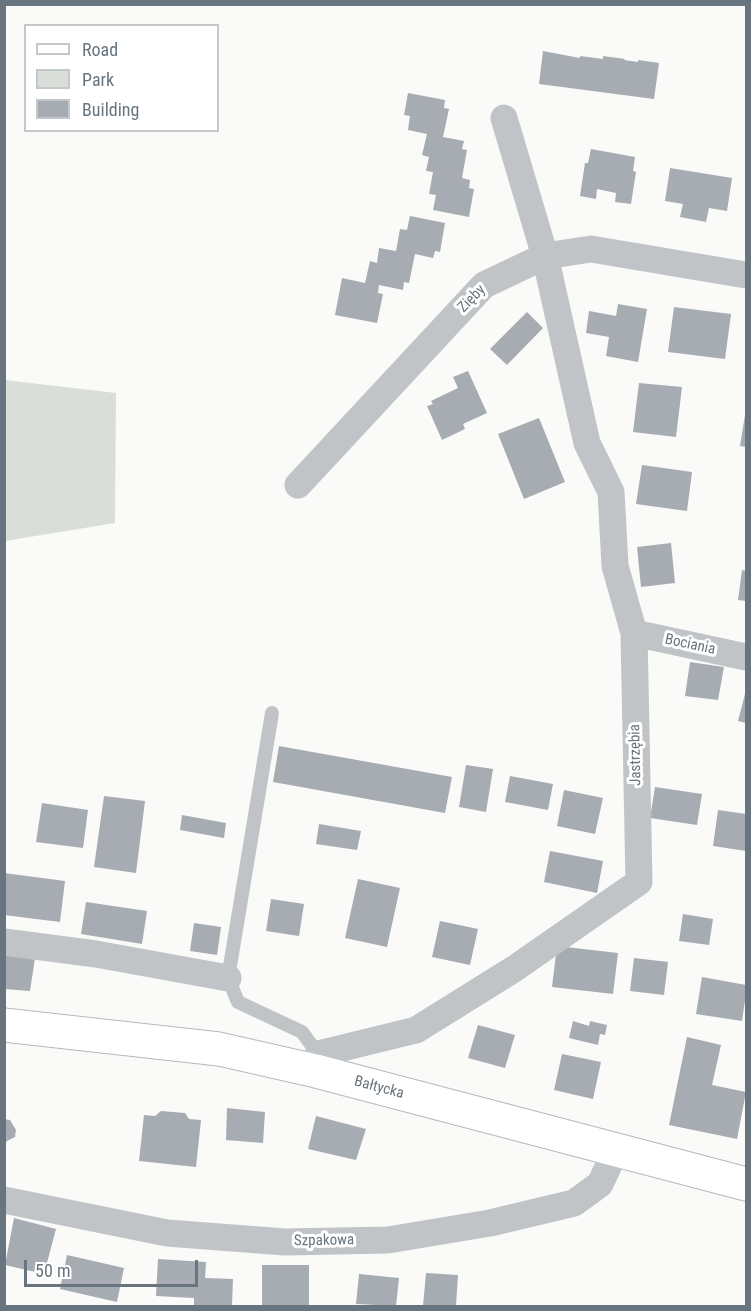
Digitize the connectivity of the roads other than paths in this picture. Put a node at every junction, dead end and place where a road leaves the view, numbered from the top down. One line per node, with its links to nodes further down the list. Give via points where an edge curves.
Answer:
1 (504, 118): 2 (street, Jastrzębia)
2 (545, 256): 3 (street, Zięby, via 591,249); 4 (street, Zięby, via 484,285); 5 (street, Jastrzębia, via 587,443 611,492 615,566)
3 (747, 275)
4 (298, 485)
5 (634, 633): 6 (street, Bociania); 11 (street, Jastrzębia, via 639,882 514,969 416,1030)
6 (747, 657)
7 (272, 713): 9 (lane)
8 (4, 942): 9 (street)
9 (228, 978): 11 (lane, via 238,1002 302,1032)
10 (4, 1025): 11 (main road, Bałtycka, via 219,1048)
11 (317, 1063): 12 (main road, Bałtycka)
12 (612, 1149): 13 (main road, Bałtycka); 14 (street, Szpakowa, via 600,1184 574,1203 490,1223 388,1240 285,1242 167,1233)
13 (747, 1184)
14 (4, 1200)

